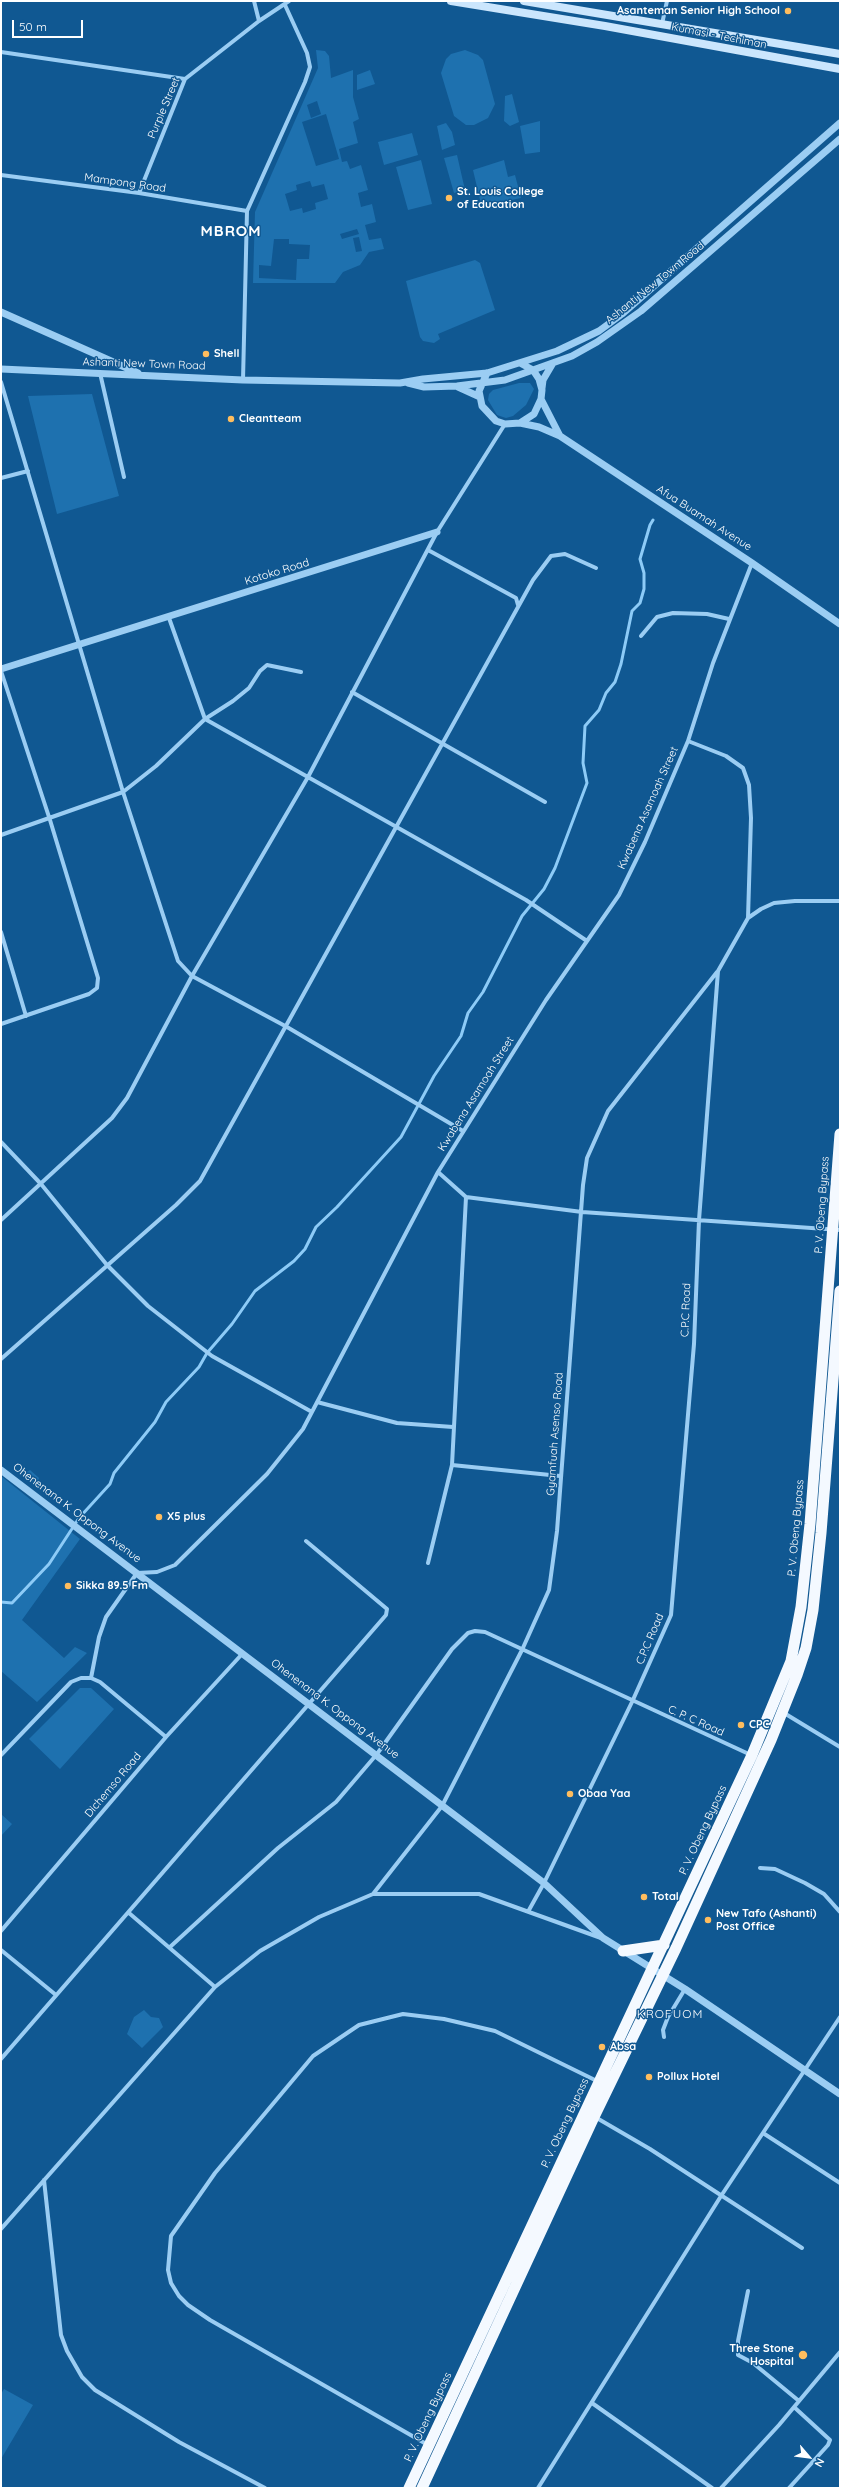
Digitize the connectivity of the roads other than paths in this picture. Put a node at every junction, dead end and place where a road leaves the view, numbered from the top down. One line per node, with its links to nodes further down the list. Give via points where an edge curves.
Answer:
1 (254, 1): 6 (street)
2 (451, 1): 10 (main road, Kumasi - Techiman)
3 (524, 1): 7 (main road, Kumasi - Techiman)
4 (667, 1): 7 (street)
5 (287, 3): 6 (street, Purple Street); 16 (street, via 310,67)
6 (259, 21): 11 (street, Purple Street)
7 (662, 25): 9 (main road, Kumasi - Techiman)
8 (1, 52): 11 (street)
9 (840, 54)
10 (840, 69)
11 (185, 79): 15 (street, Purple Street)
12 (840, 123): 18 (street, Ashanti New Town Road, via 622,314 598,331 557,351)
13 (840, 139): 19 (street, Ashanti New Town Road, via 786,188 620,327 572,356)
14 (1, 175): 15 (street, Mampong Road)
15 (139, 193): 16 (street, Mampong Road)
16 (247, 211): 25 (street)
17 (1, 312): 24 (street)
18 (520, 363): 21 (street); 23 (street, Ashanti New Town Road)
19 (553, 363): 21 (street, Ashanti New Town Road); 30 (street, via 543,380)
20 (1, 369): 22 (street, Ashanti New Town Road)
21 (533, 370): 28 (street, Ashanti New Town Road); 30 (street)
22 (100, 373): 24 (street, Ashanti New Town Road); 37 (street)
23 (487, 373): 27 (street, Ashanti New Town Road); 28 (street)
24 (142, 374): 25 (street, Ashanti New Town Road)
25 (243, 380): 27 (street, Ashanti New Town Road)
26 (1, 382): 36 (street)
27 (406, 383): 29 (street, Ashanti New Town Road)
28 (481, 385): 29 (street, Ashanti New Town Road); 31 (street)
29 (457, 386): 31 (street)
30 (542, 390): 32 (street)
31 (480, 397): 34 (street, via 488,415)
32 (541, 399): 33 (street, via 534,414); 35 (street, Afua Buamah Avenue)
33 (520, 423): 34 (street); 35 (street, Afua Buamah Avenue, via 539,427)
34 (505, 424): 39 (street)
35 (560, 436): 41 (street, Afua Buamah Avenue)
36 (28, 471): 38 (street); 48 (street)
37 (124, 477)
38 (1, 478)
39 (437, 532): 40 (street); 44 (street, Kotoko Road)
40 (428, 550): 43 (street, via 516,598); 51 (street)
41 (752, 563): 45 (street, Kwabena Asamoah Street); 46 (street, Afua Buamah Avenue)
42 (596, 568): 43 (street, via 565,554 551,556)
43 (518, 605): 54 (street)
44 (169, 618): 48 (street, Kotoko Road); 52 (street)
45 (729, 619): 47 (street, via 707,614 673,613 657,617); 53 (street, Kwabena Asamoah Street)
46 (838, 621)
47 (642, 636)
48 (80, 646): 49 (street, Kotoko Road); 56 (street)
49 (1, 670): 58 (street)
50 (301, 672): 52 (street, via 267,665 249,688)
51 (352, 692): 54 (street); 55 (street)
52 (205, 719): 55 (street); 56 (street, via 156,766)
53 (688, 741): 62 (street, via 726,756 743,768 749,785 751,818); 64 (street, Kwabena Asamoah Street, via 645,842 619,895)
54 (442, 745): 57 (street); 59 (street)
55 (308, 776): 59 (street); 66 (street)
56 (123, 792): 58 (street); 66 (street, via 173,950)
57 (545, 802)
58 (50, 820): 60 (street); 67 (street, via 98,978 97,988 90,994)
59 (397, 828): 64 (street, via 526,900); 69 (street)
60 (1, 835)
61 (840, 901): 62 (street, via 774,903)
62 (748, 918): 65 (street, C.P.C Road)
63 (1, 932): 67 (street)
64 (587, 941): 70 (street, Kwabena Asamoah Street, via 546,1000)
65 (718, 971): 76 (street, via 682,1013 608,1111 587,1158); 78 (street, C.P.C Road)
66 (192, 976): 69 (street); 74 (street, via 135,1085 118,1110)
67 (26, 1016): 68 (street)
68 (1, 1024)
69 (287, 1026): 70 (street); 80 (street, via 200,1181)
70 (463, 1131): 73 (street, Kwabena Asamoah Street)
71 (840, 1134): 79 (highway, P. V. Obeng Bypass)
72 (1, 1142): 74 (street)
73 (438, 1172): 75 (street); 83 (street, Kwabena Asamoah Street)
74 (40, 1184): 77 (street); 80 (street)
75 (466, 1197): 76 (street); 85 (street)
76 (582, 1212): 78 (street); 88 (street, Gyamfuah Asenso Road)
77 (1, 1220)
78 (699, 1220): 79 (street); 95 (street, C.P.C Road, via 694,1344 670,1615)
79 (837, 1229): 102 (highway, P. V. Obeng Bypass, via 801,1608 791,1661)
80 (107, 1265): 82 (street); 84 (street, via 148,1306 212,1356)
81 (840, 1291): 97 (highway, via 813,1610 806,1648)
82 (1, 1359)
83 (317, 1402): 84 (street, Kwabena Asamoah Street); 85 (street, via 397,1423)
84 (312, 1412): 91 (street, Kwabena Asamoah Street, via 303,1429 266,1474 175,1564 157,1572)
85 (452, 1427): 86 (street)
86 (452, 1465): 88 (street); 90 (street)
87 (1, 1470): 91 (street, Ohenenana K. Oppong Avenue)
88 (560, 1476): 92 (street, Gyamfuah Asenso Road, via 557,1532 549,1590)
89 (306, 1541): 96 (street, via 387,1609)
90 (428, 1563)
91 (137, 1573): 93 (street, Ohenenana K. Oppong Avenue); 94 (street, via 106,1617 97,1643)
92 (522, 1650): 95 (street, C. P. C Road); 100 (street, C. P. C Road, via 485,1632 475,1630 468,1633 452,1649); 103 (street, Gyamfuah Asenso Road)
93 (244, 1653): 96 (street, Ohenenana K. Oppong Avenue); 98 (street, Dichemso Road)
94 (91, 1678): 98 (street, via 100,1682); 101 (street, via 81,1678 72,1682)
95 (632, 1702): 102 (street, C. P. C Road); 105 (street, C.P.C Road)
96 (310, 1704): 100 (street, Ohenenana K. Oppong Avenue); 109 (street)
97 (782, 1712): 99 (street); 117 (highway)
98 (166, 1737): 110 (street, Dichemso Road)
99 (840, 1747)
100 (376, 1754): 103 (street, Ohenenana K. Oppong Avenue); 113 (street, C. P. C Road, via 336,1802 278,1848)
101 (1, 1755)
102 (752, 1756): 112 (highway, P. V. Obeng Bypass)
103 (442, 1806): 105 (street, Ohenenana K. Oppong Avenue); 106 (street, Gyamfuah Asenso Road)
104 (760, 1868): 108 (street, via 775,1869 805,1883 824,1894)
105 (544, 1883): 107 (street, C.P.C Road); 111 (street, Ohenenana K. Oppong Avenue)
106 (373, 1894): 107 (street, via 479,1894); 118 (street, via 320,1917 260,1951)
107 (529, 1910): 111 (street)
108 (840, 1912)
109 (129, 1913): 113 (street); 120 (street)
110 (1, 1931)
111 (603, 1938): 115 (street, Ohenenana K. Oppong Avenue)
112 (664, 1945): 115 (highway); 116 (highway, P. V. Obeng Bypass)
113 (170, 1947): 118 (street)
114 (1, 1950): 120 (street)
115 (623, 1951): 116 (street, Ohenenana K. Oppong Avenue)
116 (652, 1969): 117 (street, Ohenenana K. Oppong Avenue); 125 (highway, P. V. Obeng Bypass)
117 (663, 1976): 119 (street, Ohenenana K. Oppong Avenue); 127 (highway)
118 (215, 1987): 129 (street)
119 (686, 1989): 122 (street, via 668,2017 663,2030); 124 (street, Ohenenana K. Oppong Avenue)
120 (56, 1996): 123 (street)
121 (840, 2017): 124 (street)
122 (664, 2036)
123 (1, 2058)
124 (805, 2070): 126 (street, Ohenenana K. Oppong Avenue); 128 (street)
125 (599, 2082): 139 (highway, P. V. Obeng Bypass); 139 (street, via 495,2031 444,2019 403,2014 359,2025 313,2056 215,2173 171,2236 168,2270 171,2283 178,2296 188,2305)
126 (840, 2094)
127 (594, 2117): 131 (street, via 650,2149); 142 (highway)
128 (763, 2133): 130 (street); 131 (street)
129 (44, 2180): 132 (street); 140 (street, via 62,2335 67,2351 82,2377 95,2390 179,2442)
130 (840, 2183)
131 (722, 2196): 133 (street); 137 (street)
132 (1, 2229)
133 (802, 2248)
134 (748, 2291): 136 (street, via 738,2342 738,2355 753,2363)
135 (840, 2352): 136 (street)
136 (799, 2401): 138 (street)
137 (592, 2403): 143 (street); 144 (street)
138 (794, 2407): 145 (street); 146 (street, via 830,2440)
139 (428, 2445): 141 (highway, P. V. Obeng Bypass)
140 (265, 2488)
141 (409, 2488)
142 (422, 2488)
143 (538, 2488)
144 (712, 2488)
145 (721, 2488)
146 (789, 2488)

